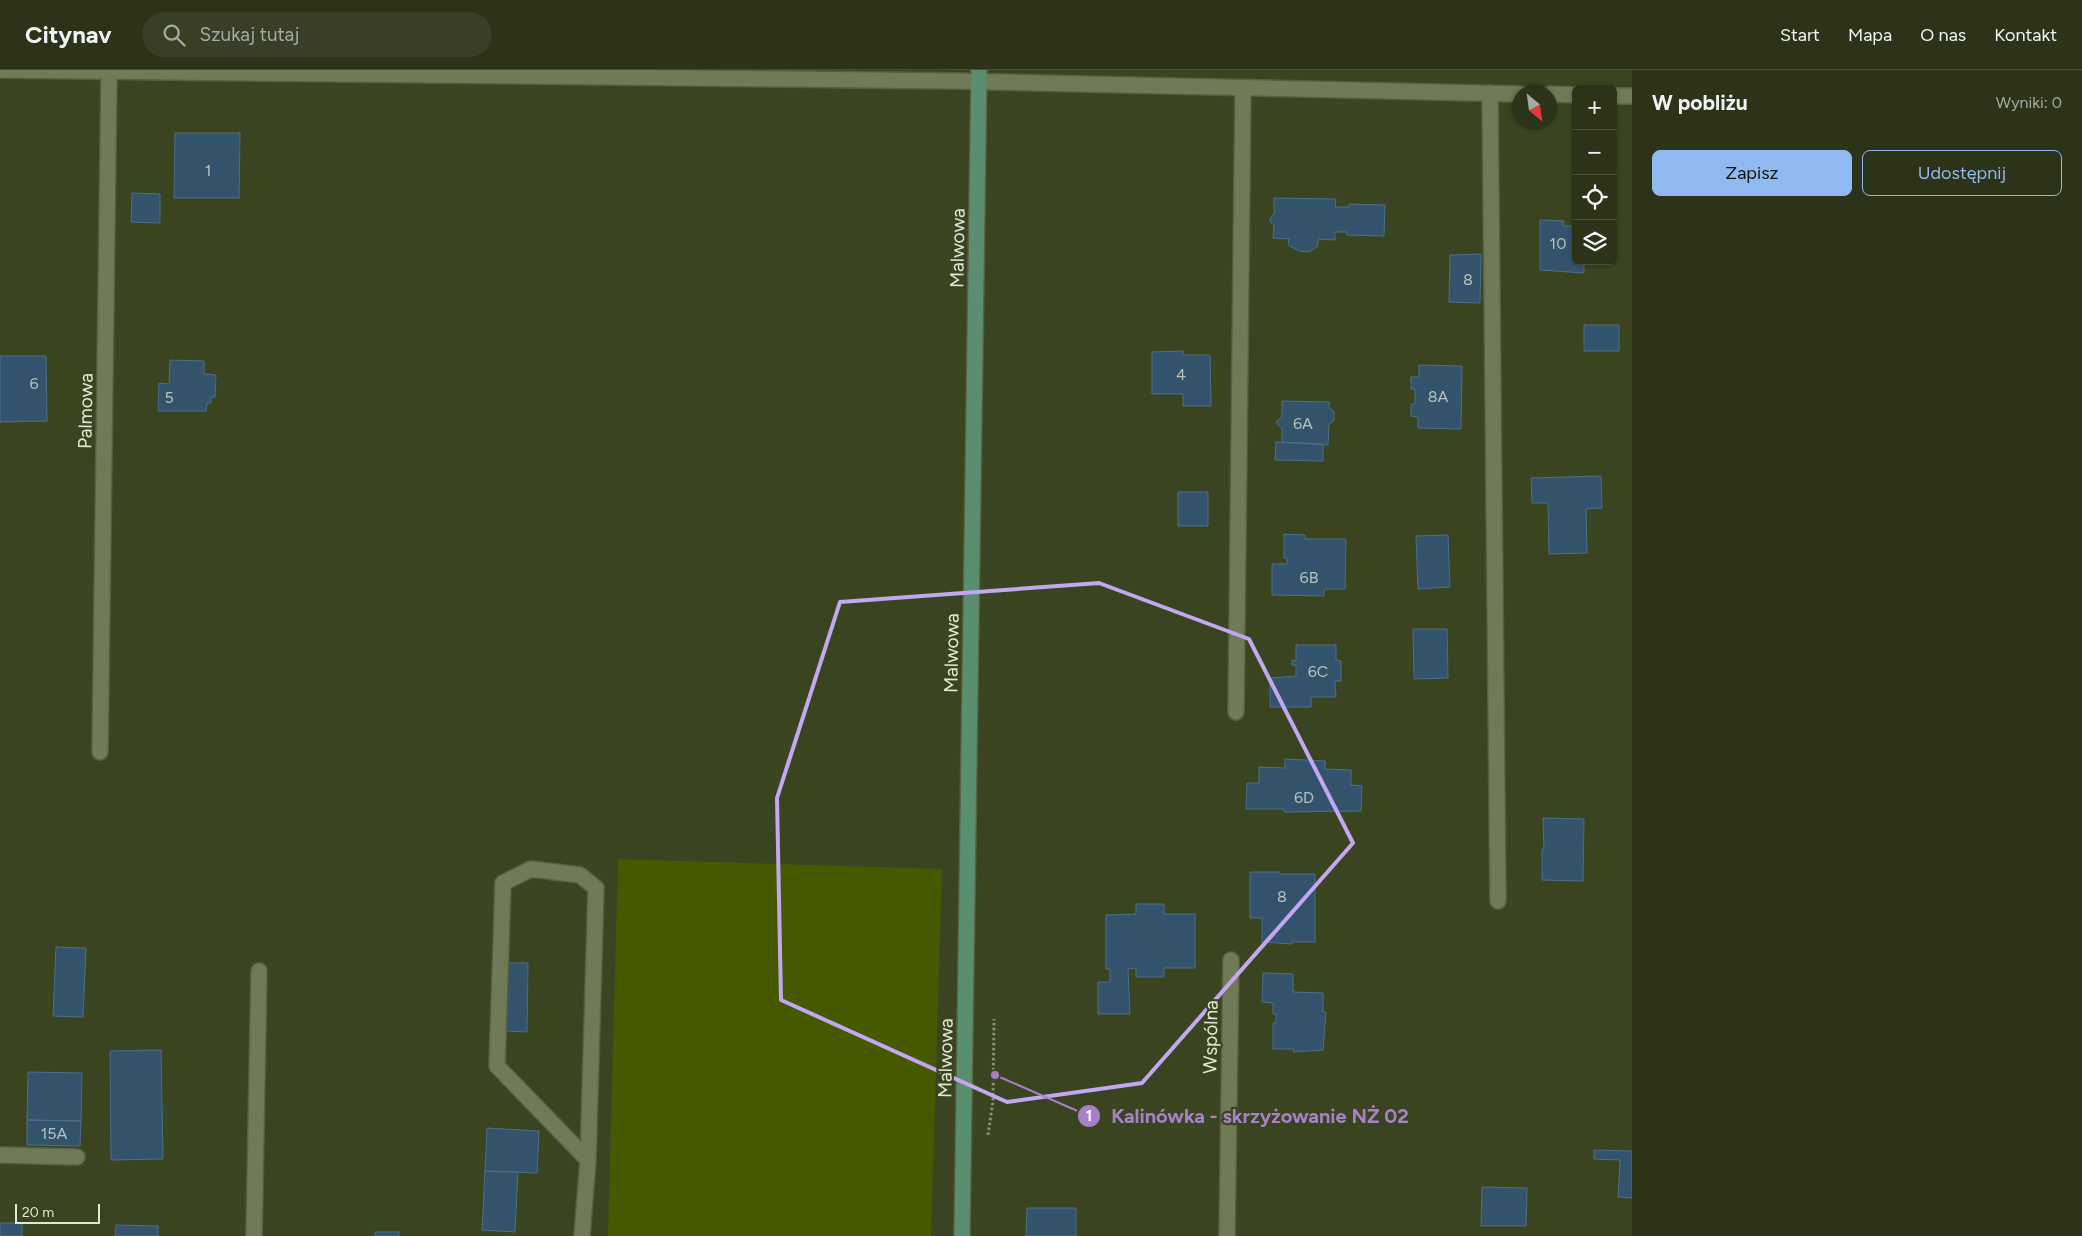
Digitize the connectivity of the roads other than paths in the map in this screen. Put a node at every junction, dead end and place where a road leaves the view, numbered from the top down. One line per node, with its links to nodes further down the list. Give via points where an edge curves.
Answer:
1 (0, 70): 2 (street)
2 (109, 72): 3 (street); 14 (street, Palmowa)
3 (226, 72): 4 (street)
4 (719, 74): 5 (street)
5 (979, 76): 6 (street); 23 (street, Malwowa)
6 (1244, 88): 7 (street); 13 (street)
7 (1490, 93): 8 (street); 15 (street)
8 (1512, 94)
9 (1557, 94): 10 (street)
10 (1572, 95)
11 (1617, 96): 12 (street)
12 (1632, 96)
13 (1236, 712)
14 (100, 752)
15 (1498, 901)
16 (1231, 960): 24 (street, Wspólna)
17 (259, 971): 21 (street)
18 (0, 1155): 19 (street)
19 (77, 1156)
20 (588, 1160): 20 (street, via 596,888 580,874 531,869 503,883 497,1066); 22 (street)
21 (254, 1236)
22 (582, 1236)
23 (962, 1236)
24 (1227, 1236)

